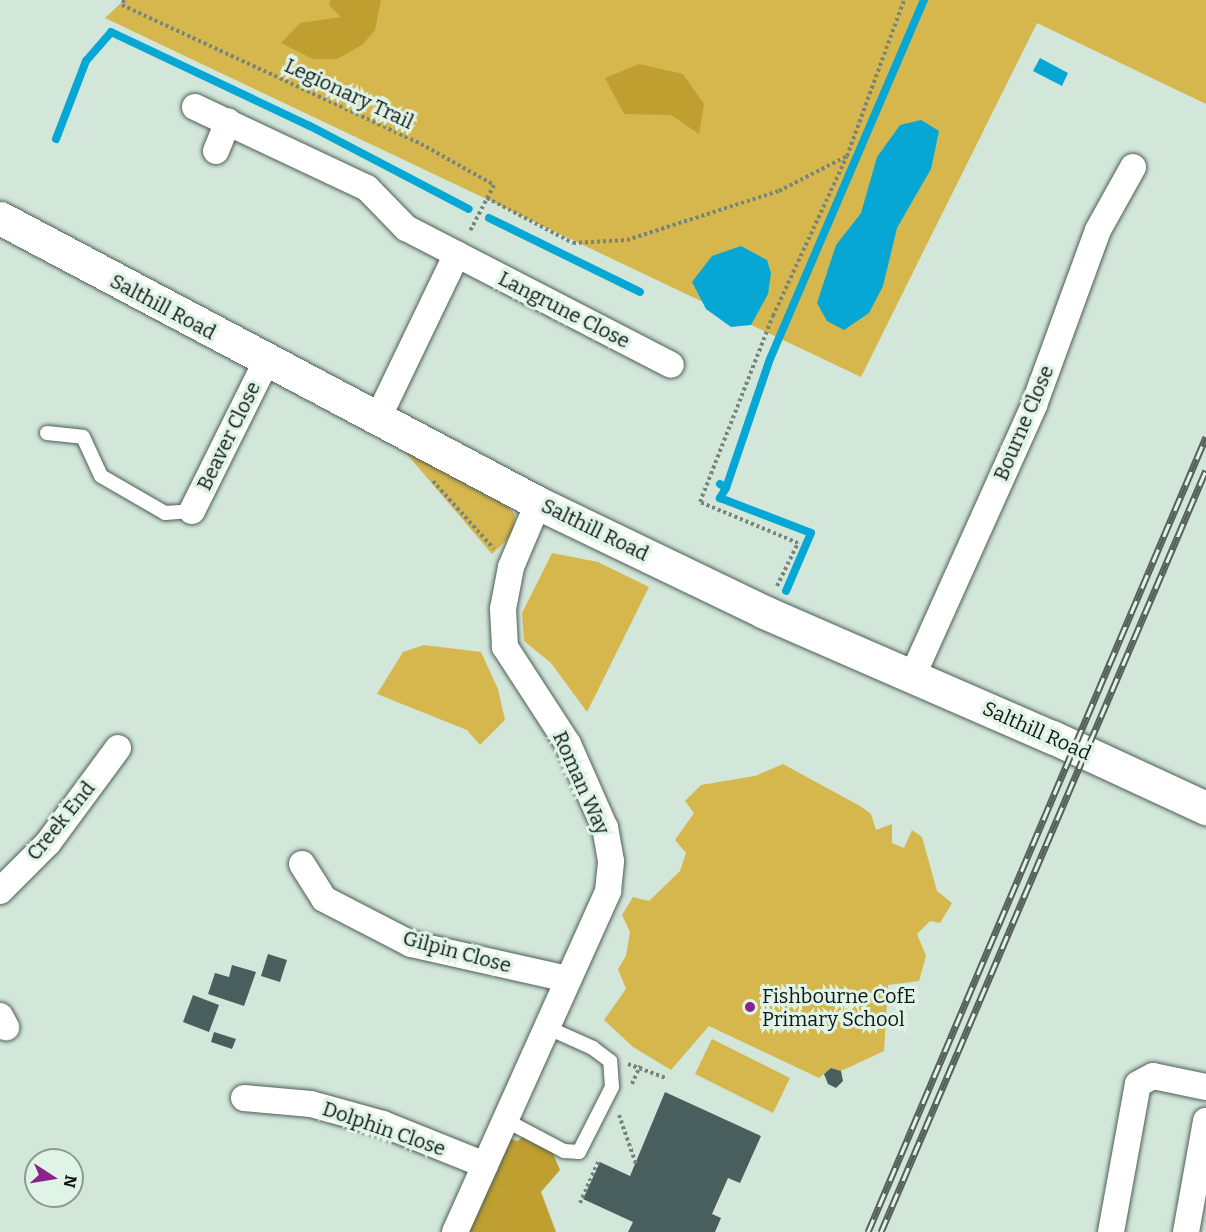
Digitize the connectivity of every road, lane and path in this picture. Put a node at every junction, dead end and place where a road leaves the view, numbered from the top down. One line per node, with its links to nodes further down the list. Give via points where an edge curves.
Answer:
1 (124, 0): 8 (path, Legionary Trail, via 122,5 421,144 494,185)
2 (904, 0): 6 (path)
3 (195, 107): 4 (street, Langrune Close)
4 (228, 121): 5 (street); 10 (street, Langrune Close, via 367,188 406,228)
5 (216, 151)
6 (847, 156): 8 (path, via 778,191 627,240 573,243); 19 (path, via 773,316 700,502 798,543)
7 (1134, 167): 20 (street, Bourne Close, via 1098,230 1034,405)
8 (487, 198): 10 (path)
9 (0, 218): 11 (street, Salthill Road)
10 (457, 254): 12 (street, Langrune Close); 13 (street)
11 (266, 362): 13 (street, Salthill Road); 17 (street, Beaver Close)
12 (671, 365)
13 (377, 420): 16 (street, Salthill Road)
14 (47, 433): 17 (lane, via 83,437 101,476 165,513)
15 (424, 472): 18 (path)
16 (538, 503): 18 (street, Roman Way); 19 (street, Salthill Road)
17 (192, 511)
18 (511, 567): 25 (street, Roman Way, via 503,609 506,647 568,744 605,828 611,861 608,891)
19 (764, 612): 20 (street, Salthill Road)
20 (912, 677): 22 (street, Salthill Road)
21 (118, 748): 24 (street, Creek End, via 48,843)
22 (1206, 808)
23 (302, 864): 25 (street, Gilpin Close, via 324,899 411,944)
24 (0, 891)
25 (567, 979): 26 (street, Roman Way)
26 (546, 1027): 27 (lane, via 593,1048); 32 (street, Roman Way)
27 (610, 1061): 28 (path, via 640,1066); 32 (lane, via 612,1087 579,1152 564,1151)
28 (666, 1078)
29 (1206, 1087): 37 (street, via 1153,1076 1138,1084)
30 (244, 1098): 35 (street, Dolphin Close, via 311,1104 382,1124)
31 (619, 1114): 34 (path)
32 (506, 1120): 35 (street, Roman Way)
33 (1206, 1121): 38 (street)
34 (636, 1164)
35 (485, 1165): 36 (street, Roman Way)
36 (455, 1232)
37 (1111, 1232)
38 (1186, 1232)

